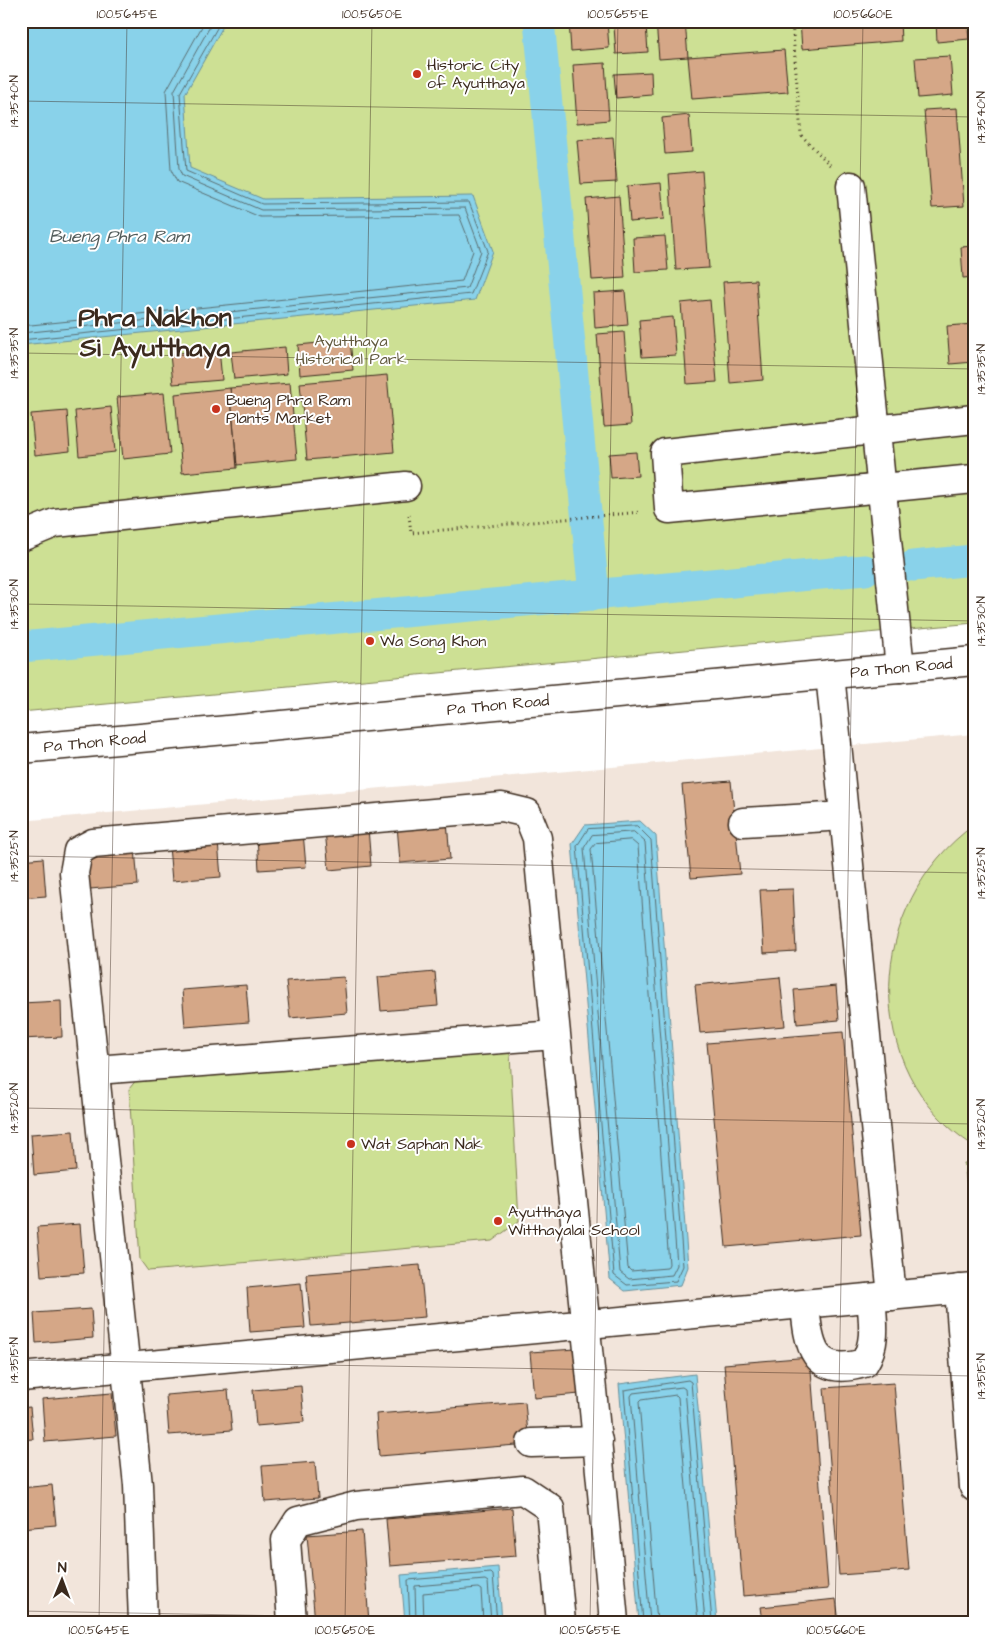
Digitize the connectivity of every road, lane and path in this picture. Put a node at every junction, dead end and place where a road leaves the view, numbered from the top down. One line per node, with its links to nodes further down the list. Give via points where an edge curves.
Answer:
1 (792, 21): 2 (path, via 802,135)
2 (851, 186): 4 (street)
3 (974, 419): 4 (street)
4 (876, 429): 7 (street); 7 (street, via 665,453 669,509)
5 (974, 479): 7 (street)
6 (406, 486): 8 (path, via 411,533); 9 (street, via 55,523)
7 (882, 489): 11 (street)
8 (618, 514)
9 (21, 538)
10 (974, 661): 11 (street, Pa Thon Road)
11 (900, 668): 12 (street, Pa Thon Road)
12 (830, 674): 13 (street, Pa Thon Road); 14 (street)
13 (21, 749)
14 (844, 816): 15 (street); 19 (street)
15 (743, 822)
16 (555, 1035): 17 (street); 17 (street, via 537,838 527,812 502,807 93,843 78,850 74,873); 21 (street)
17 (96, 1070): 22 (street)
18 (966, 1289): 19 (street); 26 (street)
19 (882, 1297): 20 (street); 20 (street, via 873,1328 872,1351 864,1363 851,1366 834,1367 819,1359 808,1336)
20 (805, 1304): 21 (street)
21 (587, 1325): 22 (street); 24 (street)
22 (127, 1368): 23 (street); 27 (street, via 138,1485)
23 (21, 1377)
24 (598, 1441): 25 (street); 30 (street)
25 (531, 1443)
26 (974, 1487)
27 (143, 1622)
28 (292, 1622): 29 (street, via 286,1540 298,1521 356,1506 522,1490 550,1508)
29 (561, 1622)
30 (614, 1622)

